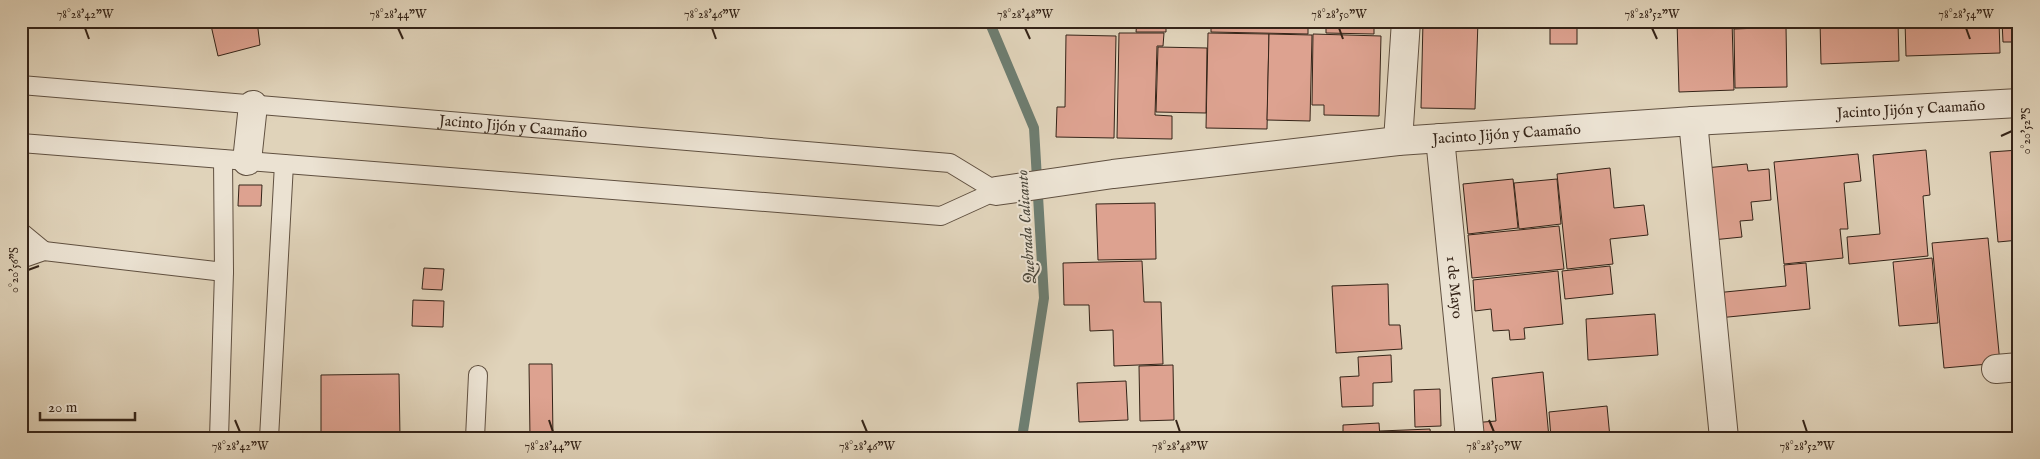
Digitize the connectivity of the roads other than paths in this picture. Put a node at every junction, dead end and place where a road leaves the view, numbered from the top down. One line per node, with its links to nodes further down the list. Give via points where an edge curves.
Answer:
1 (1406, 21): 7 (street)
2 (21, 85): 4 (lane, Jacinto Jijón y Caamaño)
3 (2019, 103): 5 (street, Jacinto Jijón y Caamaño)
4 (252, 106): 9 (street); 11 (lane, Jacinto Jijón y Caamaño, via 950,163)
5 (1693, 121): 6 (street, Jacinto Jijón y Caamaño); 21 (street)
6 (1440, 138): 7 (street, Jacinto Jijón y Caamaño); 20 (street, 1 de Mayo)
7 (1398, 141): 11 (street, Jacinto Jijón y Caamaño, via 1112,174)
8 (21, 143): 9 (lane, Jacinto Jijón y Caamaño)
9 (235, 160): 10 (lane, Jacinto Jijón y Caamaño); 15 (lane, via 226,189)
10 (284, 164): 11 (lane, Jacinto Jijón y Caamaño, via 940,216); 18 (lane)
11 (996, 191)
12 (21, 232): 13 (lane)
13 (44, 251): 14 (lane); 15 (lane)
14 (21, 259)
15 (224, 272): 17 (lane)
16 (478, 375): 19 (lane)
17 (219, 438)
18 (269, 438)
19 (475, 438)
20 (1470, 438)
21 (1724, 438)

